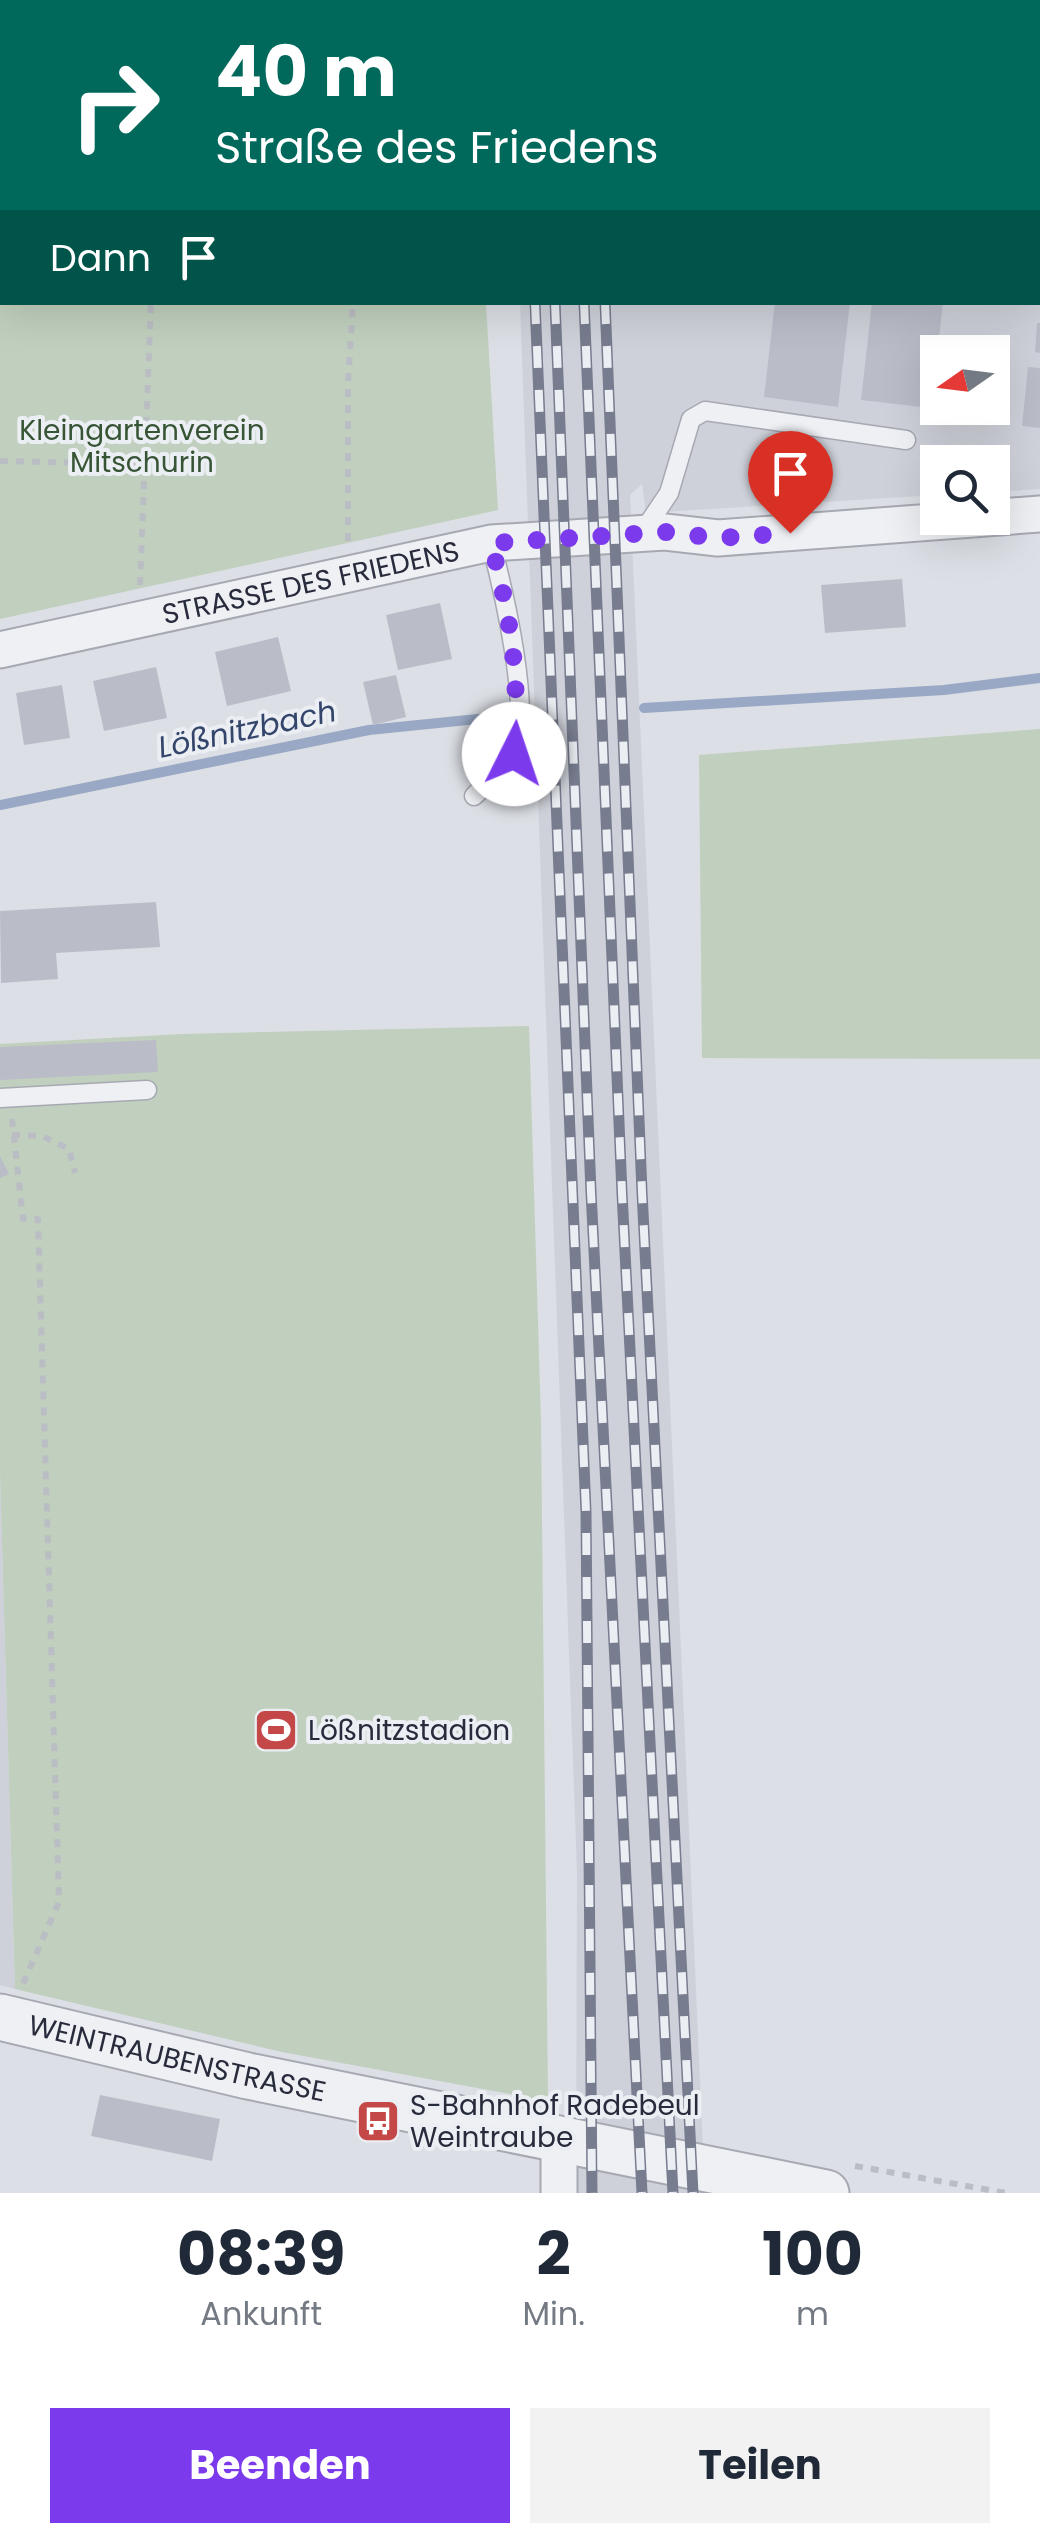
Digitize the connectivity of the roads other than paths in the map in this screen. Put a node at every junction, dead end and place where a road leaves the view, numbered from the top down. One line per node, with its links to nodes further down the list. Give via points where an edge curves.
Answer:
1 (906, 440): 3 (lane, via 705,411 691,419 669,493)
2 (1040, 514): 3 (street, STRASSE DES FRIEDENS, via 718,538)
3 (642, 533): 4 (street, STRASSE DES FRIEDENS)
4 (491, 543): 5 (street, STRASSE DES FRIEDENS); 6 (lane, via 519,688 514,754)
5 (0, 650)
6 (474, 796)
7 (146, 1090): 8 (lane)
8 (6, 1098)
9 (0, 2018): 10 (street, WEINTRAUBENSTRASSE)
10 (559, 2138): 12 (street, WEINTRAUBENSTRASSE); 13 (street)
11 (836, 2179): 12 (street, WEINTRAUBENSTRASSE)
12 (762, 2187)
13 (559, 2193)

